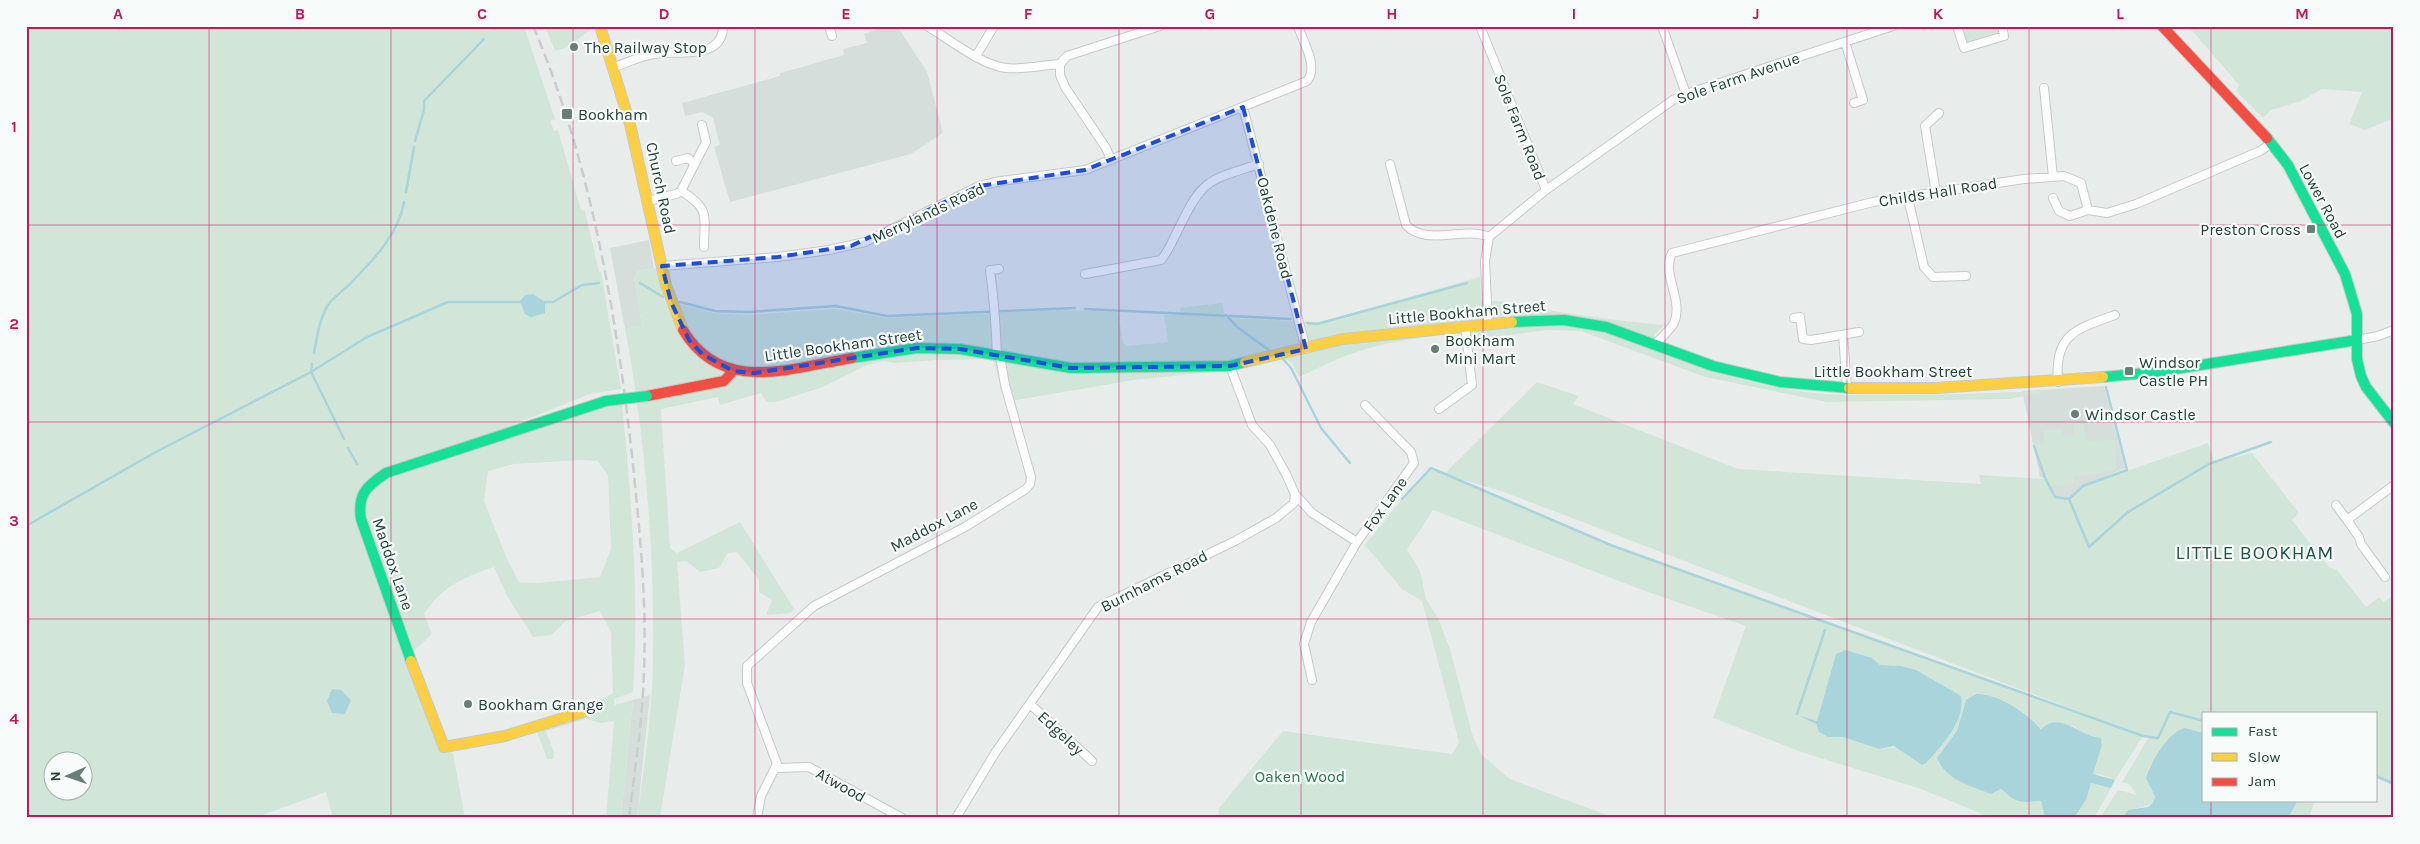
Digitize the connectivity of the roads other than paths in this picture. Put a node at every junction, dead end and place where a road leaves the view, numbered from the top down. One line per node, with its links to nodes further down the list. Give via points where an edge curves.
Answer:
1 (600, 26): 18 (street, Church Road)
2 (723, 26): 18 (street, via 721,39 712,48 650,55)
3 (829, 26): 14 (street)
4 (927, 26): 16 (street)
5 (994, 26): 16 (street)
6 (1160, 26): 17 (street, via 1067,56)
7 (1298, 26): 22 (street, Merrylands Road, via 1312,67 1311,76 1307,81)
8 (1480, 26): 32 (street, Sole Farm Road)
9 (1662, 26): 20 (street)
10 (1893, 26): 15 (street, Sole Farm Avenue)
11 (1957, 26): 12 (street, via 1964,48 2004,36)
12 (2002, 26)
13 (2162, 26): 25 (street, Lower Road)
14 (832, 36)
15 (1845, 42): 20 (street, Sole Farm Avenue); 21 (street, via 1863,100)
16 (976, 56): 17 (street, via 1008,68)
17 (1060, 64): 26 (street, via 1062,80)
18 (614, 67): 37 (street, Church Road, via 630,119)
19 (2044, 88): 31 (street)
20 (1686, 94): 32 (street, Sole Farm Avenue)
21 (1854, 103)
22 (1243, 107): 26 (street, Merrylands Road); 29 (street, Oakdene Road)
23 (1939, 113): 34 (street, via 1925,126)
24 (702, 124): 28 (street, via 706,142)
25 (2272, 143): 38 (street, via 2136,204 2107,213); 53 (street, Lower Road, via 2288,165 2345,274 2359,324)
26 (1111, 160): 41 (street, Merrylands Road, via 1071,173 979,186 892,230 851,246 778,257)
27 (676, 161): 28 (street, via 688,158)
28 (694, 164): 33 (street)
29 (1259, 164): 43 (street, via 1216,178 1202,188 1161,260); 55 (street, Oakdene Road)
30 (1390, 164): 39 (street, via 1406,225 1412,232 1424,236 1478,232)
31 (2053, 177): 34 (street, Childs Hall Road); 38 (street, Childs Hall Road, via 2064,176 2080,183)
32 (1546, 190): 39 (street, Sole Farm Road)
33 (681, 191): 37 (street); 40 (street, via 704,209)
34 (1936, 193): 35 (street, Childs Hall Road)
35 (1908, 198): 44 (street, via 1924,267 1933,277); 54 (street, Childs Hall Road, via 1873,202 1672,253 1668,261 1676,313 1674,323)
36 (2053, 198): 38 (street, via 2059,211 2070,216)
37 (648, 201): 41 (street, Church Road)
38 (2088, 210)
39 (1488, 237): 47 (street, via 1485,261)
40 (704, 248)
41 (662, 266): 49 (street, Church Road, via 671,302)
42 (999, 269): 56 (street, Maddox Lane, via 990,270)
43 (1085, 274)
44 (1966, 276)
45 (2115, 315): 59 (street, via 2087,325 2070,336 2060,348 2056,363)
46 (1794, 318): 52 (street, via 1800,317 1803,339)
47 (1488, 323): 48 (street, Little Bookham Street); 54 (street, Little Bookham Street, via 1564,320 1606,328)
48 (1465, 326): 55 (street, Little Bookham Street, via 1343,339); 62 (street, via 1472,385)
49 (682, 327): 58 (street, Little Bookham Street, via 702,354)
50 (2394, 330): 53 (street)
51 (1859, 332): 52 (street)
52 (1842, 335): 60 (street)
53 (2357, 340): 59 (street, Little Bookham Street, via 2157,372); 63 (street, Lower Road, via 2362,379)
54 (1655, 344): 60 (street, Little Bookham Street, via 1714,366 1780,382)
55 (1306, 348): 57 (street, Little Bookham Street)
56 (998, 356): 57 (street, Little Bookham Street, via 1072,368); 58 (street, Little Bookham Street, via 960,349 917,348 755,372); 74 (street, Maddox Lane, via 1031,477 1028,488 965,527 814,606 746,668 747,683)
57 (1230, 366): 65 (street, via 1252,425 1278,459)
58 (733, 371): 72 (street, Maddox Lane, bridge, via 724,380 606,402 386,473 366,487 359,507 369,544 444,747 505,736)
59 (2058, 382): 60 (street, Little Bookham Street, via 1936,388)
60 (1847, 388)
61 (1365, 406): 68 (street, Fox Lane, via 1412,452 1414,463)
62 (1438, 408)
63 (2394, 423)
64 (2394, 485): 67 (street)
65 (1294, 494): 68 (street, Fox Lane, via 1312,513); 71 (street, Burnhams Road, via 1292,506 1276,518 1098,607)
66 (2336, 505): 67 (street)
67 (2348, 520): 69 (street)
68 (1357, 542): 70 (street, via 1311,622 1304,644)
69 (2385, 577)
70 (1312, 680)
71 (1030, 704): 73 (street, Edgeley); 77 (street, Burnhams Road, via 995,752)
72 (592, 709)
73 (1092, 761)
74 (777, 768): 75 (street, via 761,796); 76 (street, Atwood, via 809,767)
75 (757, 818)
76 (902, 818)
77 (956, 818)

